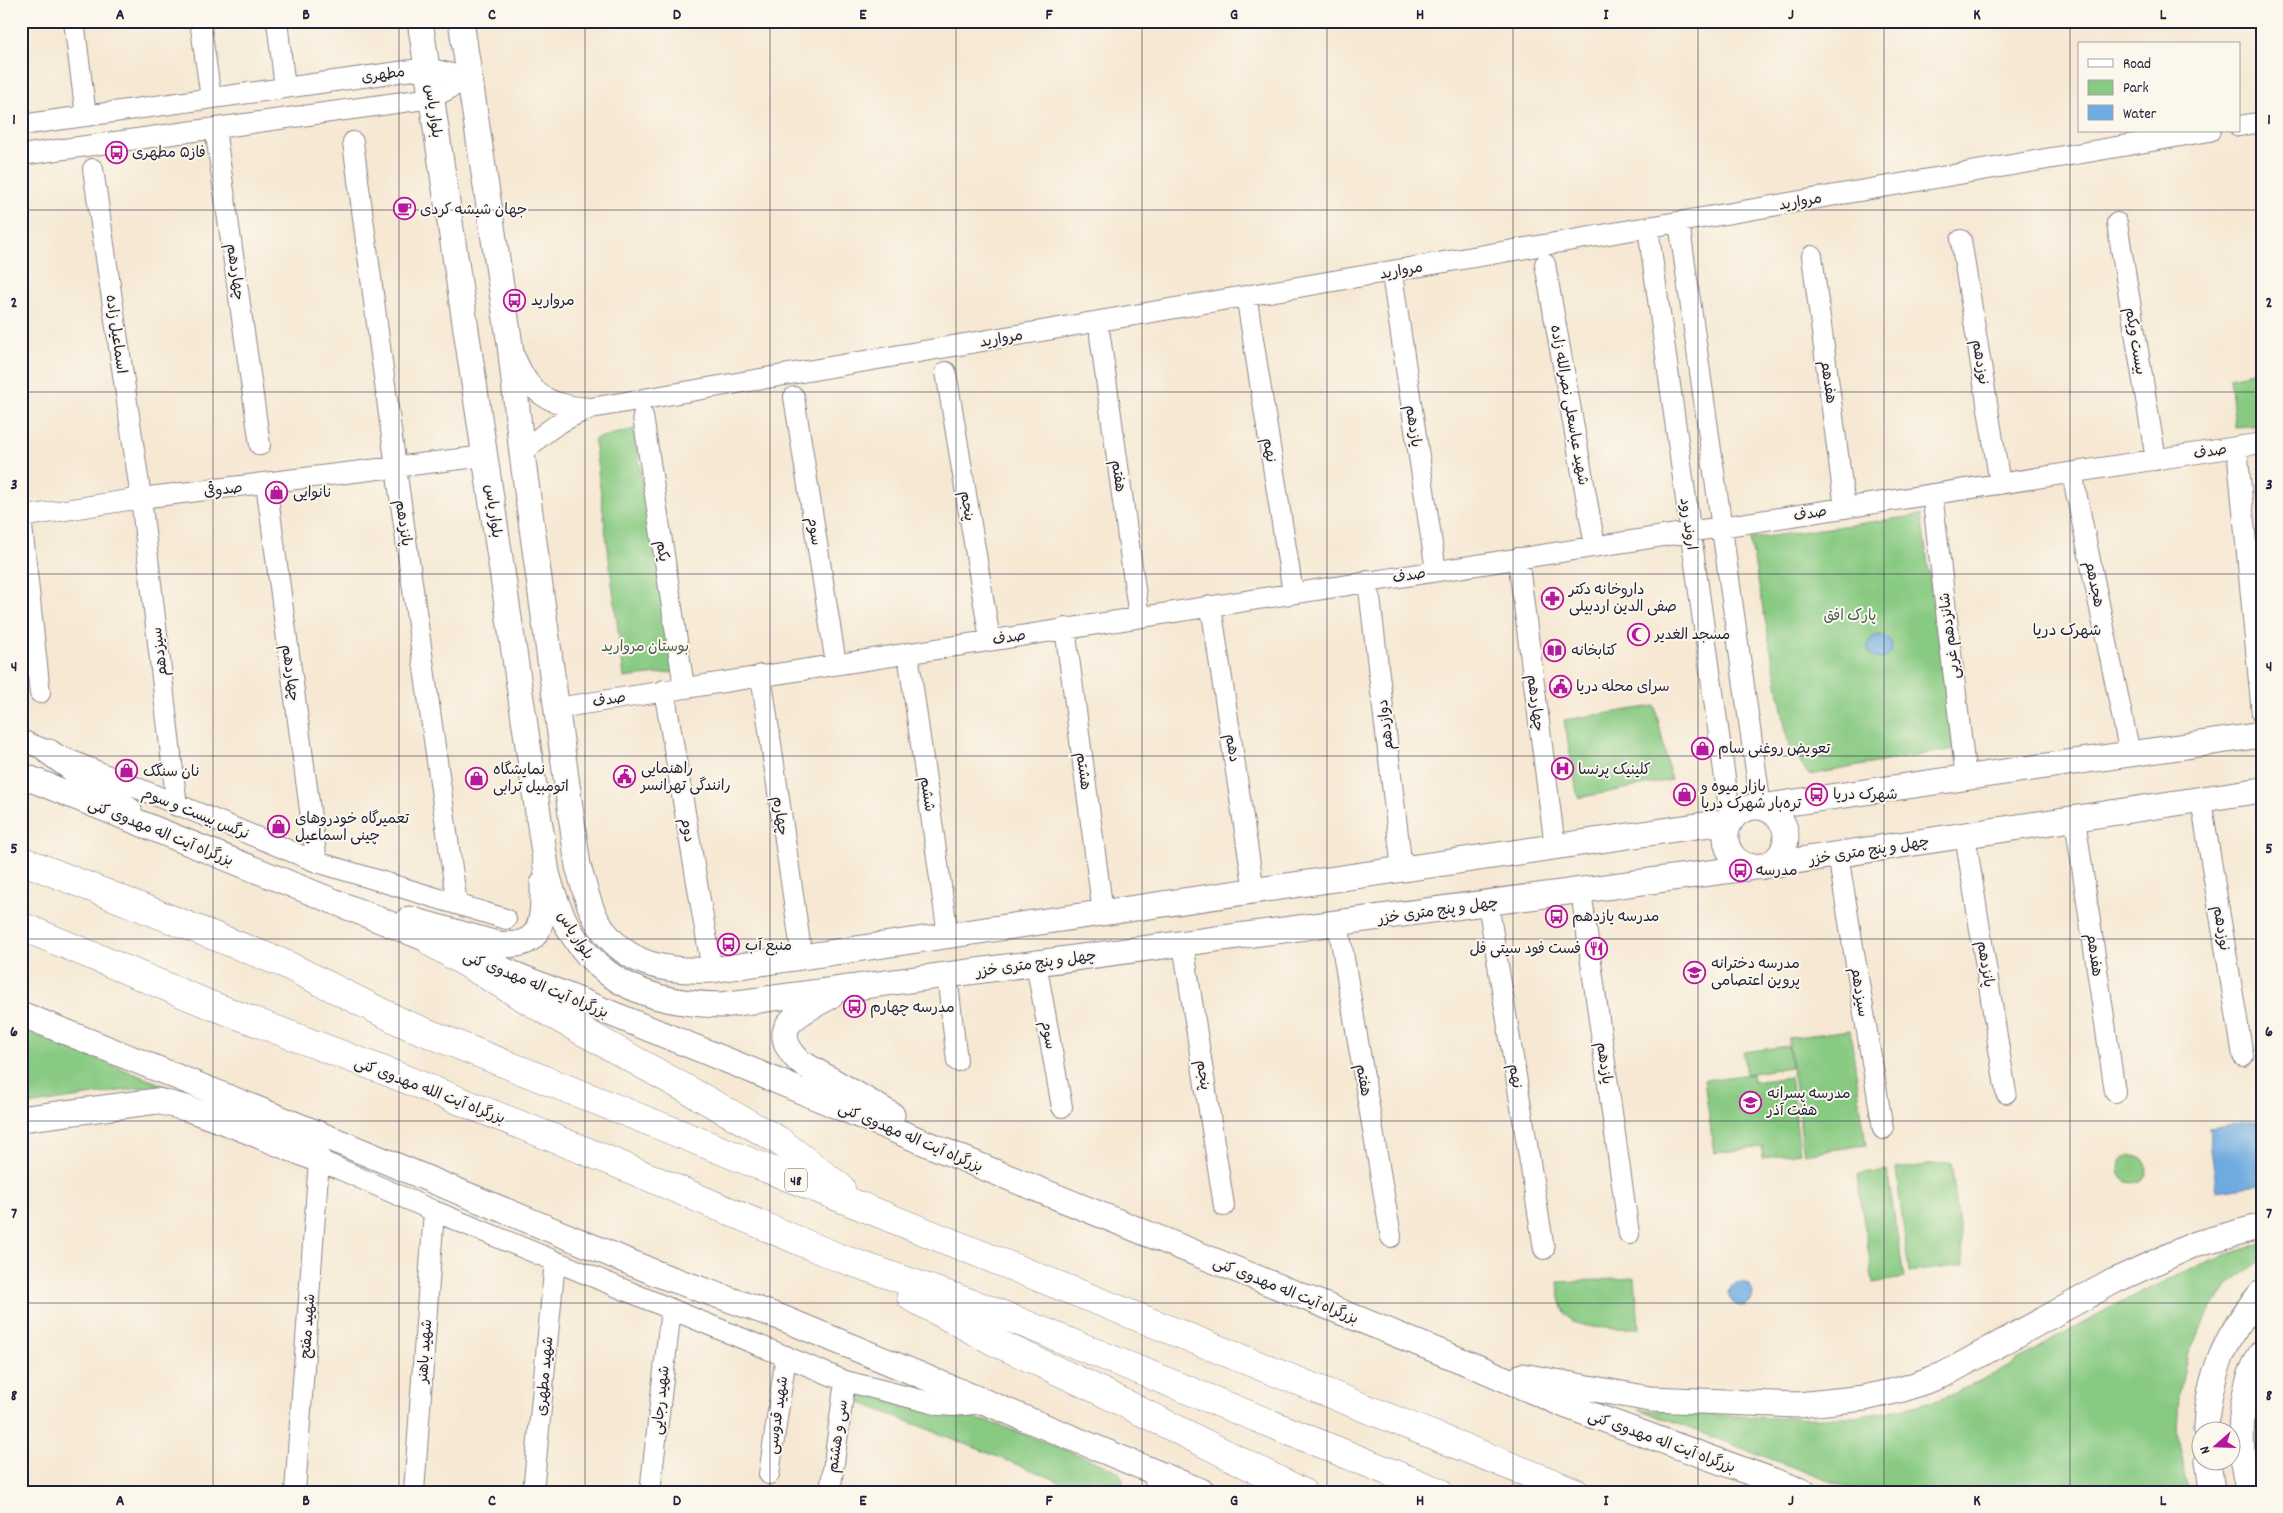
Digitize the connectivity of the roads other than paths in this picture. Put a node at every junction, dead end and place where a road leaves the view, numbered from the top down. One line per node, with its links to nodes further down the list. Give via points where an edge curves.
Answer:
1 (74, 21): 11 (street)
2 (200, 21): 9 (street)
3 (277, 21): 8 (street)
4 (420, 21): 6 (main road, بلوار یاس)
5 (461, 21): 7 (main road, بلوار یاس)
6 (427, 68): 7 (street, مطهری); 8 (street, مطهری); 10 (main road, بلوار یاس)
7 (470, 78): 10 (street, مطهری); 29 (main road, بلوار یاس)
8 (285, 88): 9 (street, مطهری)
9 (211, 98): 11 (street, مطهری)
10 (432, 98): 15 (street, مطهری); 38 (main road, بلوار یاس)
11 (86, 116): 13 (street, مطهری)
12 (2262, 122): 14 (street)
13 (21, 125)
14 (2240, 126)
15 (215, 128): 18 (street, مطهری); 35 (street, چهاردهم)
16 (2204, 132): 20 (street, مروارید)
17 (353, 142): 40 (street, پانزدهم)
18 (21, 155)
19 (93, 169): 45 (street, اسماعیل زاده)
20 (1679, 222): 22 (street, مروارید); 48 (street)
21 (2117, 223): 39 (street, بیست ویکم)
22 (1648, 228): 32 (street, مروارید); 49 (street, اروند رود)
23 (1961, 240): 43 (street, نوزدهم)
24 (1812, 256): 46 (street, هفدهم)
25 (1545, 264): 50 (street, شهید عباسعلی نصرالله زاده)
26 (1393, 281): 52 (street, یازدهم)
27 (1248, 306): 54 (street, نهم)
28 (1100, 336): 56 (street, هفتم)
29 (510, 345): 32 (street, via 524,379 543,396 566,406); 37 (main road, بلوار یاس)
30 (946, 372): 58 (street, پنجم)
31 (794, 397): 60 (street, سوم)
32 (591, 408): 37 (street, via 564,419 539,436)
33 (643, 416): 62 (street, یکم)
34 (2262, 443): 36 (street, صدف)
35 (260, 445)
36 (2237, 447): 39 (street, صدف); 66 (street)
37 (522, 454): 65 (main road, بلوار یاس)
38 (485, 456): 40 (street, صدوقی); 81 (main road, بلوار یاس)
39 (2156, 460): 41 (street, صدف)
40 (396, 468): 42 (street, صدوقی); 94 (street, پانزدهم)
41 (2072, 473): 43 (street, صدف); 70 (street, هجدهم)
42 (266, 483): 45 (street, صدوقی); 85 (street, چهاردهم)
43 (2000, 484): 44 (street, صدف)
44 (1932, 494): 46 (street, صدف); 72 (street, شانزدهم غربی)
45 (141, 498): 47 (street, صدوقی); 75 (street, سیزدهم)
46 (1845, 508): 48 (street, صدف)
47 (21, 517): 64 (street)
48 (1722, 527): 49 (street, صدف); 76 (street)
49 (1690, 532): 50 (street, صدف); 78 (street, اروند رود)
50 (1596, 546): 51 (street, صدف)
51 (1518, 558): 52 (street, صدف); 82 (street, چهاردهم)
52 (1436, 571): 53 (street, صدف)
53 (1368, 581): 54 (street, صدف); 88 (street, دوازدهم)
54 (1293, 593): 55 (street, صدف)
55 (1211, 606): 56 (street, صدف); 91 (street, دهم)
56 (1139, 617): 57 (street, صدف)
57 (1065, 628): 58 (street, صدف); 95 (street, هشتم)
58 (990, 640): 59 (street, صدف)
59 (908, 652): 60 (street, صدف); 99 (street, ششم)
60 (836, 664): 61 (street, صدف)
61 (761, 675): 62 (street, صدف); 102 (street, چهارم)
62 (684, 687): 63 (street, صدف)
63 (664, 690): 65 (street, صدف); 104 (street, دوم)
64 (40, 694)
65 (557, 708): 86 (main road, بلوار یاس)
66 (2262, 714)
67 (2262, 736): 70 (main road)
68 (21, 740): 69 (street, نرگس بیست و سوم)
69 (49, 752): 75 (street, نرگس بیست و سوم); 79 (main road)
70 (2130, 754): 72 (main road)
71 (21, 775): 79 (main road, بزرگراه آیت اله مهدوی کنی)
72 (1966, 778): 76 (main road)
73 (2262, 790): 74 (main road, چهل و پنج متری خزر)
74 (2201, 800): 77 (main road, چهل و پنج متری خزر); 109 (street, نوزدهم)
75 (176, 806): 85 (street, نرگس بیست و سوم)
76 (1761, 807): 78 (main road, via 1744,809); 87 (main road, via 1779,817 1786,836 1780,856)
77 (2075, 819): 80 (main road, چهل و پنج متری خزر); 111 (street, هفدهم)
78 (1731, 821): 82 (main road); 87 (main road, via 1726,840 1735,858 1752,867)
79 (160, 832): 93 (main road, بزرگراه آیت اله مهدوی کنی)
80 (1965, 835): 83 (main road, چهل و پنج متری خزر); 112 (street, پانزدهم)
81 (542, 839): 89 (main road, بلوار یاس); 93 (main road, via 543,917 539,930 522,944 498,944 419,921)
82 (1555, 847): 88 (main road)
83 (1838, 855): 87 (main road, چهل و پنج متری خزر); 116 (street, سیزدهم)
84 (21, 860): 122 (highway, 48, via 285,964 403,1023)
85 (317, 862): 94 (street, نرگس بیست و سوم)
86 (578, 866): 89 (main road, via 574,877 566,883 556,882); 104 (main road, بلوار یاس, via 599,923 614,943 634,958 658,968)
87 (1762, 866): 90 (main road, چهل و پنج متری خزر)
88 (1402, 869): 91 (main road)
89 (548, 873): 106 (main road, بلوار یاس, via 553,896 584,952)
90 (1581, 890): 92 (main road, چهل و پنج متری خزر); 125 (street, یازدهم)
91 (1254, 891): 95 (main road)
92 (1488, 903): 97 (main road, چهل و پنج متری خزر); 127 (street, نهم)
93 (336, 904): 100 (main road, بزرگراه آیت اله مهدوی کنی)
94 (457, 904): 96 (street, نرگس بیست و سوم)
95 (1103, 913): 99 (main road)
96 (506, 920)
97 (1338, 923): 101 (main road, چهل و پنج متری خزر); 126 (street, هفتم)
98 (21, 926): 128 (highway, بزرگراه آیت الله مهدوی کنی, via 213,1006 604,1159)
99 (948, 936): 102 (main road)
100 (432, 943): 120 (main road, بزرگراه آیت اله مهدوی کنی, via 746,1068); 122 (highway, via 778,1140)
101 (1183, 944): 103 (main road, چهل و پنج متری خزر); 121 (street, پنجم)
102 (802, 957): 104 (main road)
103 (1036, 963): 105 (main road, چهل و پنج متری خزر); 114 (street, سوم)
104 (712, 970)
105 (948, 975): 107 (main road, چهل و پنج متری خزر); 110 (street)
106 (616, 980): 107 (main road, چهل و پنج متری خزر, via 666,1000 702,1005)
107 (847, 988): 120 (main road, via 799,1014 786,1025 784,1037 789,1051 800,1062)
108 (21, 1014): 113 (main road)
109 (2243, 1056)
110 (957, 1061)
111 (2115, 1092)
112 (2006, 1093)
113 (227, 1097): 117 (main road); 118 (main road)
114 (1062, 1107)
115 (21, 1119): 118 (main road, via 157,1101 186,1108)
116 (1883, 1129)
117 (313, 1132): 118 (main road); 136 (main road, via 663,1276 782,1318)
118 (266, 1139): 119 (main road)
119 (319, 1160): 123 (street); 141 (street, شهید مفتح)
120 (990, 1170): 134 (main road, بزرگراه آیت اله مهدوی کنی)
121 (1224, 1206)
122 (871, 1210): 149 (highway, 48)
123 (434, 1211): 129 (street); 142 (street, شهید باهنر)
124 (2262, 1226): 134 (main road, via 2194,1244 2114,1281 1943,1375 1903,1390 1864,1398 1798,1404 1650,1399)
125 (1629, 1234)
126 (1391, 1237)
127 (1544, 1249)
128 (837, 1257): 147 (highway, via 993,1341); 148 (highway, via 988,1309)
129 (555, 1261): 131 (street); 143 (street, شهید مطهری)
130 (2262, 1292): 137 (main road, via 2233,1330 2214,1372)
131 (671, 1309): 133 (street); 144 (street, شهید رجایی)
132 (2262, 1352): 152 (main road, via 2255,1363 2245,1398 2242,1430 2243,1468)
133 (786, 1356): 135 (street); 139 (street, شهید قدوسی)
134 (1482, 1369): 150 (main road, بزرگراه آیت اله مهدوی کنی, via 1566,1406)
135 (845, 1381): 136 (street, via 940,1405); 145 (street, سی و هشتم)
136 (984, 1403): 140 (main road)
137 (2207, 1420)
138 (2209, 1470): 151 (main road)
139 (769, 1474)
140 (1156, 1481): 146 (main road)
141 (295, 1492)
142 (414, 1492)
143 (533, 1492)
144 (650, 1492)
145 (830, 1492)
146 (1203, 1492)
147 (1302, 1492)
148 (1439, 1492)
149 (1575, 1492)
150 (1804, 1492)
151 (2212, 1492)
152 (2249, 1492)

